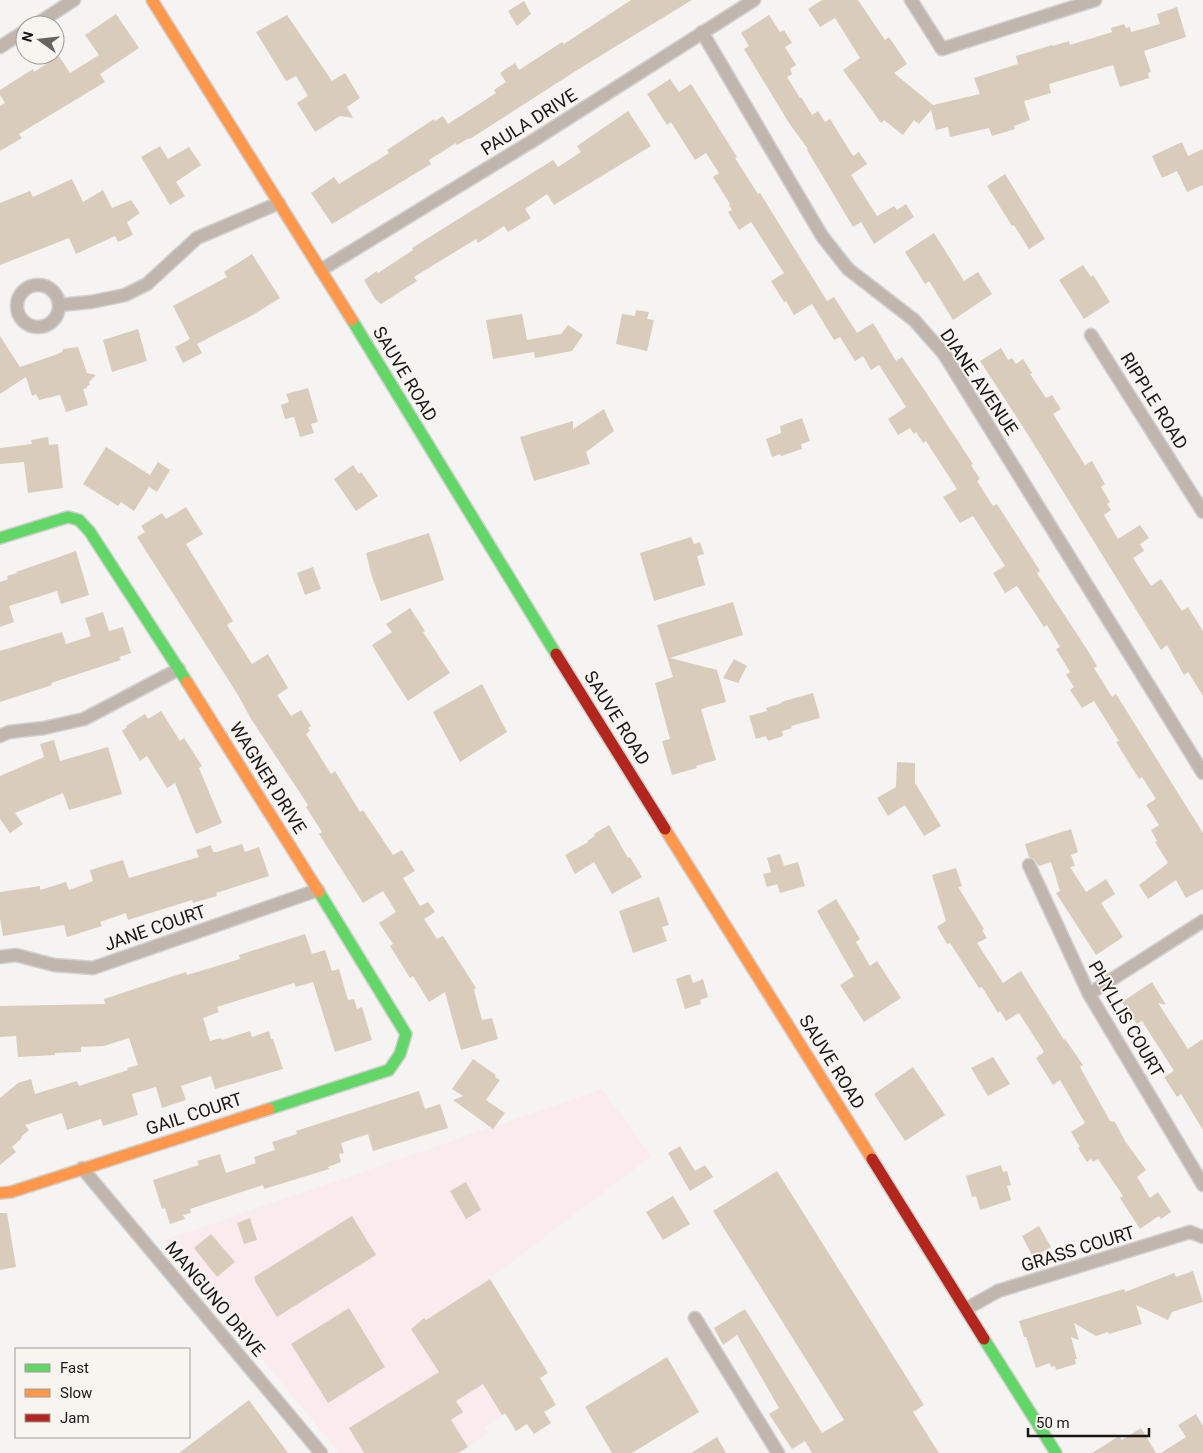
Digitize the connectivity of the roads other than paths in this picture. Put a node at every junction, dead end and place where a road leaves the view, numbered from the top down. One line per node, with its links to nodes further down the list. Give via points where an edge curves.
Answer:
1 (74, 0): 6 (street)
2 (152, 0): 10 (street, SAUVE ROAD)
3 (754, 0): 7 (street, PAULA DRIVE)
4 (911, 0): 5 (street, via 942,49)
5 (1095, 0)
6 (51, 15)
7 (702, 32): 11 (street, PAULA DRIVE, via 534,140); 18 (street, DIANE AVENUE, via 822,236 848,269 914,320 944,354)
8 (15, 37): 9 (street)
9 (0, 47)
10 (279, 203): 11 (street, SAUVE ROAD); 12 (street, via 197,238 147,284 125,294)
11 (321, 270): 29 (street, SAUVE ROAD, via 536,622)
12 (59, 305)
13 (1091, 335): 14 (street, RIPPLE ROAD)
14 (1203, 512)
15 (0, 538): 16 (street, WAGNER DRIVE, via 68,517 79,520)
16 (179, 669): 17 (street, via 84,719); 20 (street, WAGNER DRIVE)
17 (0, 736)
18 (1203, 773)
19 (1028, 865): 23 (street, PHYLLIS COURT)
20 (318, 890): 22 (street, JANE COURT, via 93,968 54,965 16,955); 24 (street, WAGNER DRIVE, via 406,1034)
21 (1203, 921): 23 (street)
22 (0, 957)
23 (1089, 994): 26 (street, PHYLLIS COURT)
24 (393, 1064): 25 (street, GAIL COURT, via 389,1070)
25 (82, 1168): 27 (street, GAIL COURT); 31 (street, MANGUNO DRIVE)
26 (1203, 1184)
27 (1, 1193)
28 (1203, 1236): 29 (street, GRASS COURT, via 1190,1232 998,1291)
29 (966, 1308): 33 (street, SAUVE ROAD)
30 (695, 1318): 32 (street)
31 (322, 1453)
32 (778, 1453)
33 (1056, 1453)

